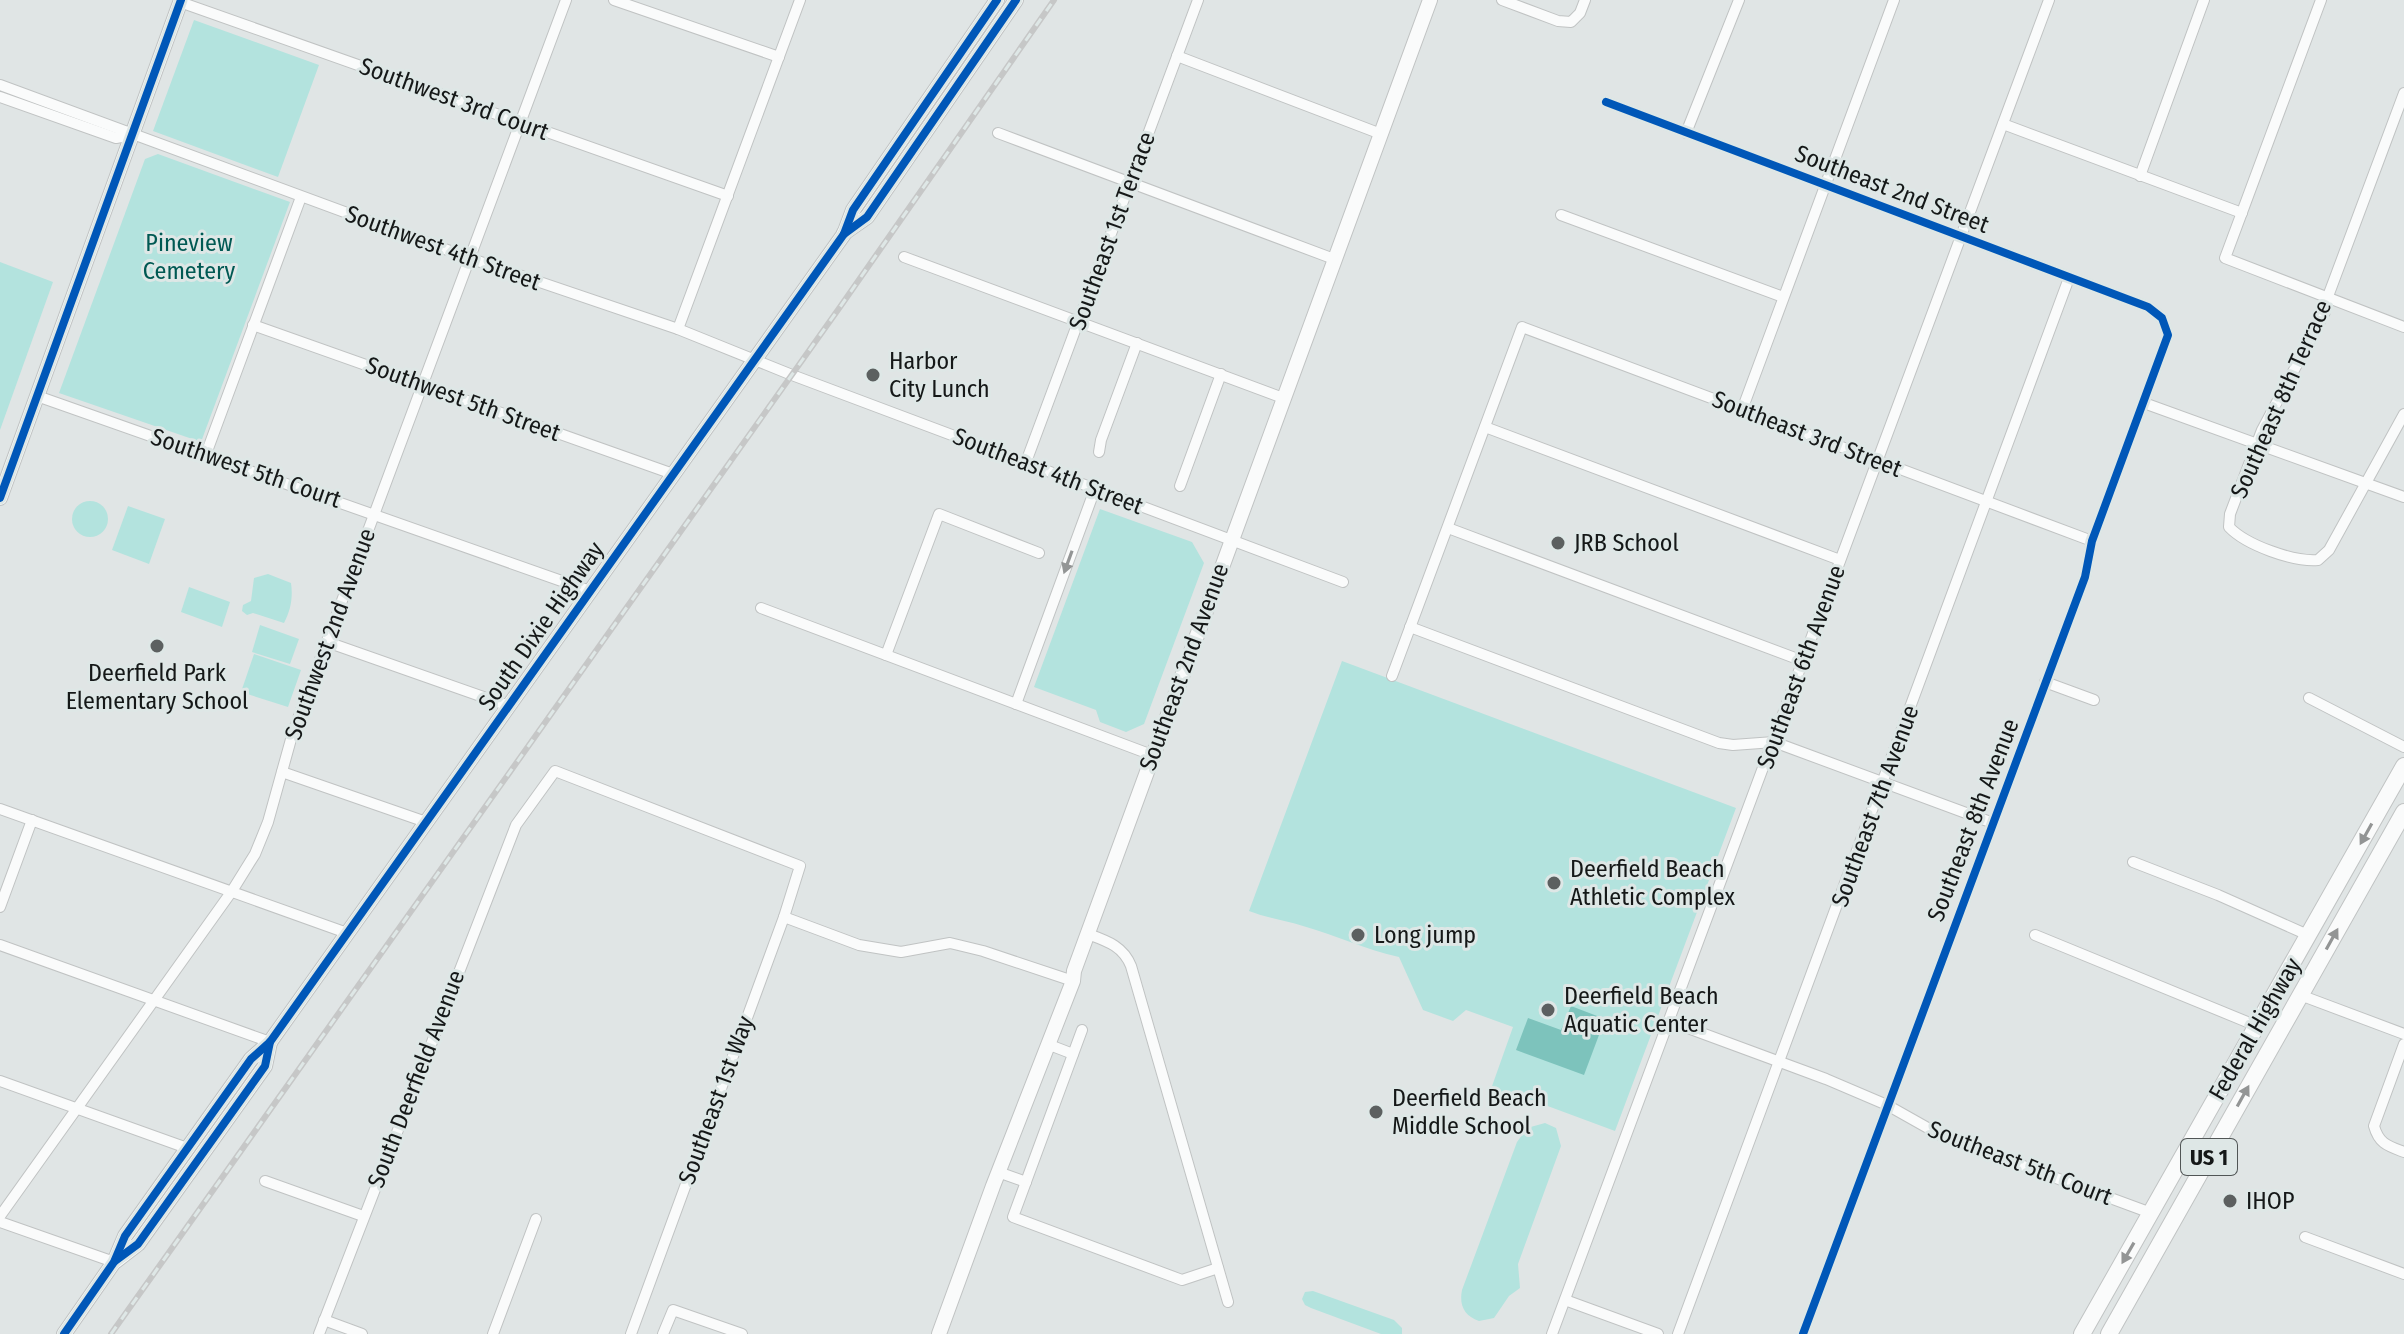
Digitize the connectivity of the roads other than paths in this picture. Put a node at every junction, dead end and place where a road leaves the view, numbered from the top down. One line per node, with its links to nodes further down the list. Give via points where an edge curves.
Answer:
1 (566, 0): 22 (street, Southwest 2nd Avenue)
2 (614, 0): 17 (street)
3 (800, 0): 17 (street)
4 (997, 0): 35 (main road, South Dixie Highway, via 853,210)
5 (1016, 0): 35 (main road, South Dixie Highway, via 867,217)
6 (1198, 0): 16 (street, Southeast 1st Terrace)
7 (1430, 0): 26 (main road, Southeast 2nd Avenue)
8 (1502, 0): 9 (street, via 1571,22)
9 (1585, 0)
10 (1739, 0): 25 (street)
11 (1894, 0): 30 (street)
12 (2049, 0): 23 (street, Southeast 6th Avenue)
13 (2204, 0): 28 (street)
14 (2321, 0): 33 (street)
15 (180, 1): 22 (street, Southwest 3rd Court); 27 (main road)
16 (1177, 56): 26 (street); 29 (street, Southeast 1st Terrace)
17 (779, 57): 31 (street)
18 (0, 85): 27 (street, Southwest 4th Street)
19 (2404, 93): 42 (street, Southeast 8th Terrace)
20 (0, 97): 27 (street, Southwest 4th Street, via 116,138)
21 (1606, 102): 25 (street, Southeast 2nd Street)
22 (519, 123): 31 (street, Southwest 3rd Court); 38 (street, Southwest 2nd Avenue)
23 (2003, 124): 28 (street); 36 (street, Southeast 6th Avenue)
24 (998, 133): 29 (street)
25 (1686, 133): 30 (street, Southeast 2nd Street)
26 (1381, 134): 39 (main road, Southeast 2nd Avenue)
27 (132, 135): 32 (street, Southwest 4th Street); 52 (main road)
28 (2140, 176): 33 (street)
29 (1130, 184): 39 (street); 44 (street, Southeast 1st Terrace)
30 (1825, 185): 36 (street, Southeast 2nd Street); 41 (street)
31 (728, 196): 47 (street)
32 (301, 197): 38 (street, Southwest 4th Street); 45 (street)
33 (2242, 213): 42 (street, via 2225,258)
34 (1561, 215): 41 (street)
35 (844, 234): 49 (main road, South Dixie Highway)
36 (1961, 237): 40 (street, Southeast 2nd Street); 61 (street, Southeast 6th Avenue)
37 (904, 257): 44 (street)
38 (469, 258): 47 (street, Southwest 4th Street); 51 (street, Southwest 2nd Avenue)
39 (1334, 259): 53 (main road, Southeast 2nd Avenue)
40 (2069, 278): 43 (street, Southeast 2nd Street, via 2148,307); 69 (street, Southeast 7th Avenue)
41 (1783, 297): 55 (street)
42 (2327, 299): 46 (street); 58 (street, Southeast 8th Terrace)
43 (2162, 318): 54 (street, Southeast 8th Avenue, via 2168,335)
44 (1079, 321): 48 (street); 62 (street, Southeast 1st Terrace)
45 (253, 325): 51 (street, Southwest 5th Street); 60 (street)
46 (2404, 327)
47 (678, 329): 49 (street, Southwest 4th Street)
48 (1137, 343): 50 (street); 59 (street)
49 (754, 360): 62 (street, Southeast 4th Street); 63 (main road, South Dixie Highway)
50 (1221, 374): 53 (street); 65 (street)
51 (421, 385): 63 (street, Southwest 5th Street); 70 (street, Southwest 2nd Avenue)
52 (37, 396): 60 (street, Southwest 5th Court); 68 (main road)
53 (1283, 398): 72 (main road, Southeast 2nd Avenue)
54 (2144, 403): 58 (street); 73 (street, Southeast 8th Avenue)
55 (1742, 410): 57 (street, Southeast 3rd Street, via 1522,327); 61 (street, Southeast 3rd Street)
56 (2404, 414): 64 (street)
57 (1485, 427): 71 (street); 75 (street)
58 (2256, 445): 64 (street); 64 (street, Southeast 8th Terrace, via 2229,527 2239,537 2302,561 2318,560 2329,550)
59 (1099, 452)
60 (206, 454): 70 (street, Southwest 5th Court)
61 (1877, 461): 69 (street, Southeast 3rd Street); 75 (street, Southeast 6th Avenue)
62 (1026, 462): 66 (street, Southeast 4th Street)
63 (673, 474): 77 (main road, South Dixie Highway)
64 (2365, 483): 67 (street)
65 (1180, 486)
66 (1095, 489): 72 (street, Southeast 4th Street); 87 (street, one-way to 87)
67 (2404, 497)
68 (0, 498)
69 (1986, 501): 73 (street, Southeast 3rd Street); 94 (street, Southeast 7th Avenue)
70 (373, 513): 77 (street, Southwest 5th Court); 80 (street, Southwest 2nd Avenue)
71 (1448, 528): 79 (street); 82 (street)
72 (1231, 540): 76 (street, Southeast 4th Street); 91 (main road, Southeast 2nd Avenue)
73 (2092, 541): 84 (street, Southeast 8th Avenue, via 2085,577)
74 (1039, 553): 81 (street, via 939,514)
75 (1840, 560): 82 (street, Southeast 6th Avenue)
76 (1343, 582)
77 (590, 591): 88 (main road, South Dixie Highway)
78 (761, 608): 81 (street)
79 (1410, 627): 83 (street); 89 (street, via 1719,743)
80 (327, 642): 88 (street); 93 (street, Southwest 2nd Avenue)
81 (886, 655): 87 (street)
82 (1803, 661): 89 (street, Southeast 6th Avenue)
83 (1392, 676)
84 (2045, 682): 86 (street); 99 (street, Southeast 8th Avenue)
85 (2309, 698): 90 (street)
86 (2094, 700)
87 (1016, 704): 91 (street)
88 (509, 706): 98 (main road, South Dixie Highway)
89 (1774, 742): 94 (street); 114 (street, Southeast 6th Avenue)
90 (2404, 747)
91 (1152, 755): 106 (main road, Southeast 2nd Avenue)
92 (2404, 766): 108 (main road, Federal Highway / US 1, one-way to 108)
93 (282, 772): 98 (street); 102 (street, Southwest 2nd Avenue, via 255,854)
94 (1884, 782): 99 (street); 123 (street, Southeast 7th Avenue)
95 (0, 809): 97 (street)
96 (2404, 812): 112 (main road, Federal Highway / US 1, one-way to 96)
97 (32, 820): 102 (street); 103 (street)
98 (426, 822): 105 (main road, South Dixie Highway)
99 (1993, 823): 125 (street, Southeast 8th Avenue)
100 (2133, 862): 108 (street, via 2218,895)
101 (800, 866): 104 (street, Southeast 1st Way); 135 (street, South Deerfield Avenue, via 555,771 516,825)
102 (232, 891): 105 (street); 113 (street, Southwest 2nd Avenue)
103 (0, 907)
104 (784, 917): 110 (street, via 859,945 901,952 950,943); 150 (street, Southeast 1st Way)
105 (347, 933): 119 (main road, South Dixie Highway)
106 (1088, 934): 110 (main road, Southeast 2nd Avenue); 141 (street, via 1126,953)
107 (2035, 935): 115 (street)
108 (2305, 942): 111 (main road, Federal Highway / US 1); 112 (main road)
109 (0, 945): 113 (street)
110 (1073, 981): 120 (main road, Southeast 2nd Avenue)
111 (2276, 991): 115 (main road, Federal Highway / US 1); 117 (main road, via 2283,1007)
112 (2300, 995): 117 (main road, Federal Highway / US 1); 118 (street)
113 (154, 1000): 119 (street); 126 (street, Southwest 2nd Avenue)
114 (1669, 1021): 123 (street, Southeast 5th Court); 143 (street, Southeast 6th Avenue)
115 (2257, 1026): 129 (main road, Federal Highway / US 1)
116 (1082, 1030): 122 (street)
117 (2280, 1031): 133 (main road, Federal Highway / US 1, one-way to 117)
118 (2404, 1034)
119 (270, 1042): 127 (main road, South Dixie Highway, via 251,1059); 139 (main road, South Dixie Highway, via 265,1066 138,1244)
120 (1047, 1044): 122 (street); 130 (main road, Southeast 2nd Avenue)
121 (2404, 1044): 128 (street, via 2374,1126 2384,1144)
122 (1073, 1054): 132 (street)
123 (1779, 1061): 125 (street, Southeast 5th Court); 156 (street, Southeast 7th Avenue)
124 (0, 1081): 126 (street)
125 (1887, 1105): 134 (street, Southeast 5th Court, via 1942,1136); 157 (street, Southeast 8th Avenue)
126 (77, 1108): 127 (street); 136 (street, Southwest 2nd Avenue)
127 (187, 1148): 139 (main road, South Dixie Highway, via 125,1236)
128 (2404, 1152)
129 (2180, 1161): 133 (main road, via 2175,1188); 134 (main road, Federal Highway / US 1)
130 (998, 1172): 132 (street); 153 (main road, Southeast 2nd Avenue)
131 (265, 1181): 135 (street)
132 (1026, 1182): 141 (street, via 1013,1217 1182,1280)
133 (2182, 1205): 140 (main road, Federal Highway / US 1)
134 (2151, 1213): 140 (main road, via 2155,1232); 158 (main road, Federal Highway / US 1, one-way to 158)
135 (363, 1216): 145 (street, South Deerfield Avenue)
136 (0, 1219): 139 (street)
137 (536, 1219): 149 (street)
138 (2305, 1237): 142 (street)
139 (114, 1262): 146 (main road, South Dixie Highway)
140 (2150, 1262): 159 (main road, Federal Highway / US 1)
141 (1218, 1268): 144 (street)
142 (2404, 1274)
143 (1565, 1300): 154 (street, Southeast 6th Avenue); 155 (street)
144 (1228, 1302)
145 (324, 1320): 147 (street, South Deerfield Avenue); 148 (street)
146 (64, 1334)
147 (319, 1334)
148 (362, 1334)
149 (493, 1334)
150 (631, 1334)
151 (663, 1334): 152 (street, via 673,1310)
152 (742, 1334)
153 (939, 1334)
154 (1552, 1334)
155 (1658, 1334)
156 (1678, 1334)
157 (1803, 1334)
158 (2082, 1334)
159 (2109, 1334)

